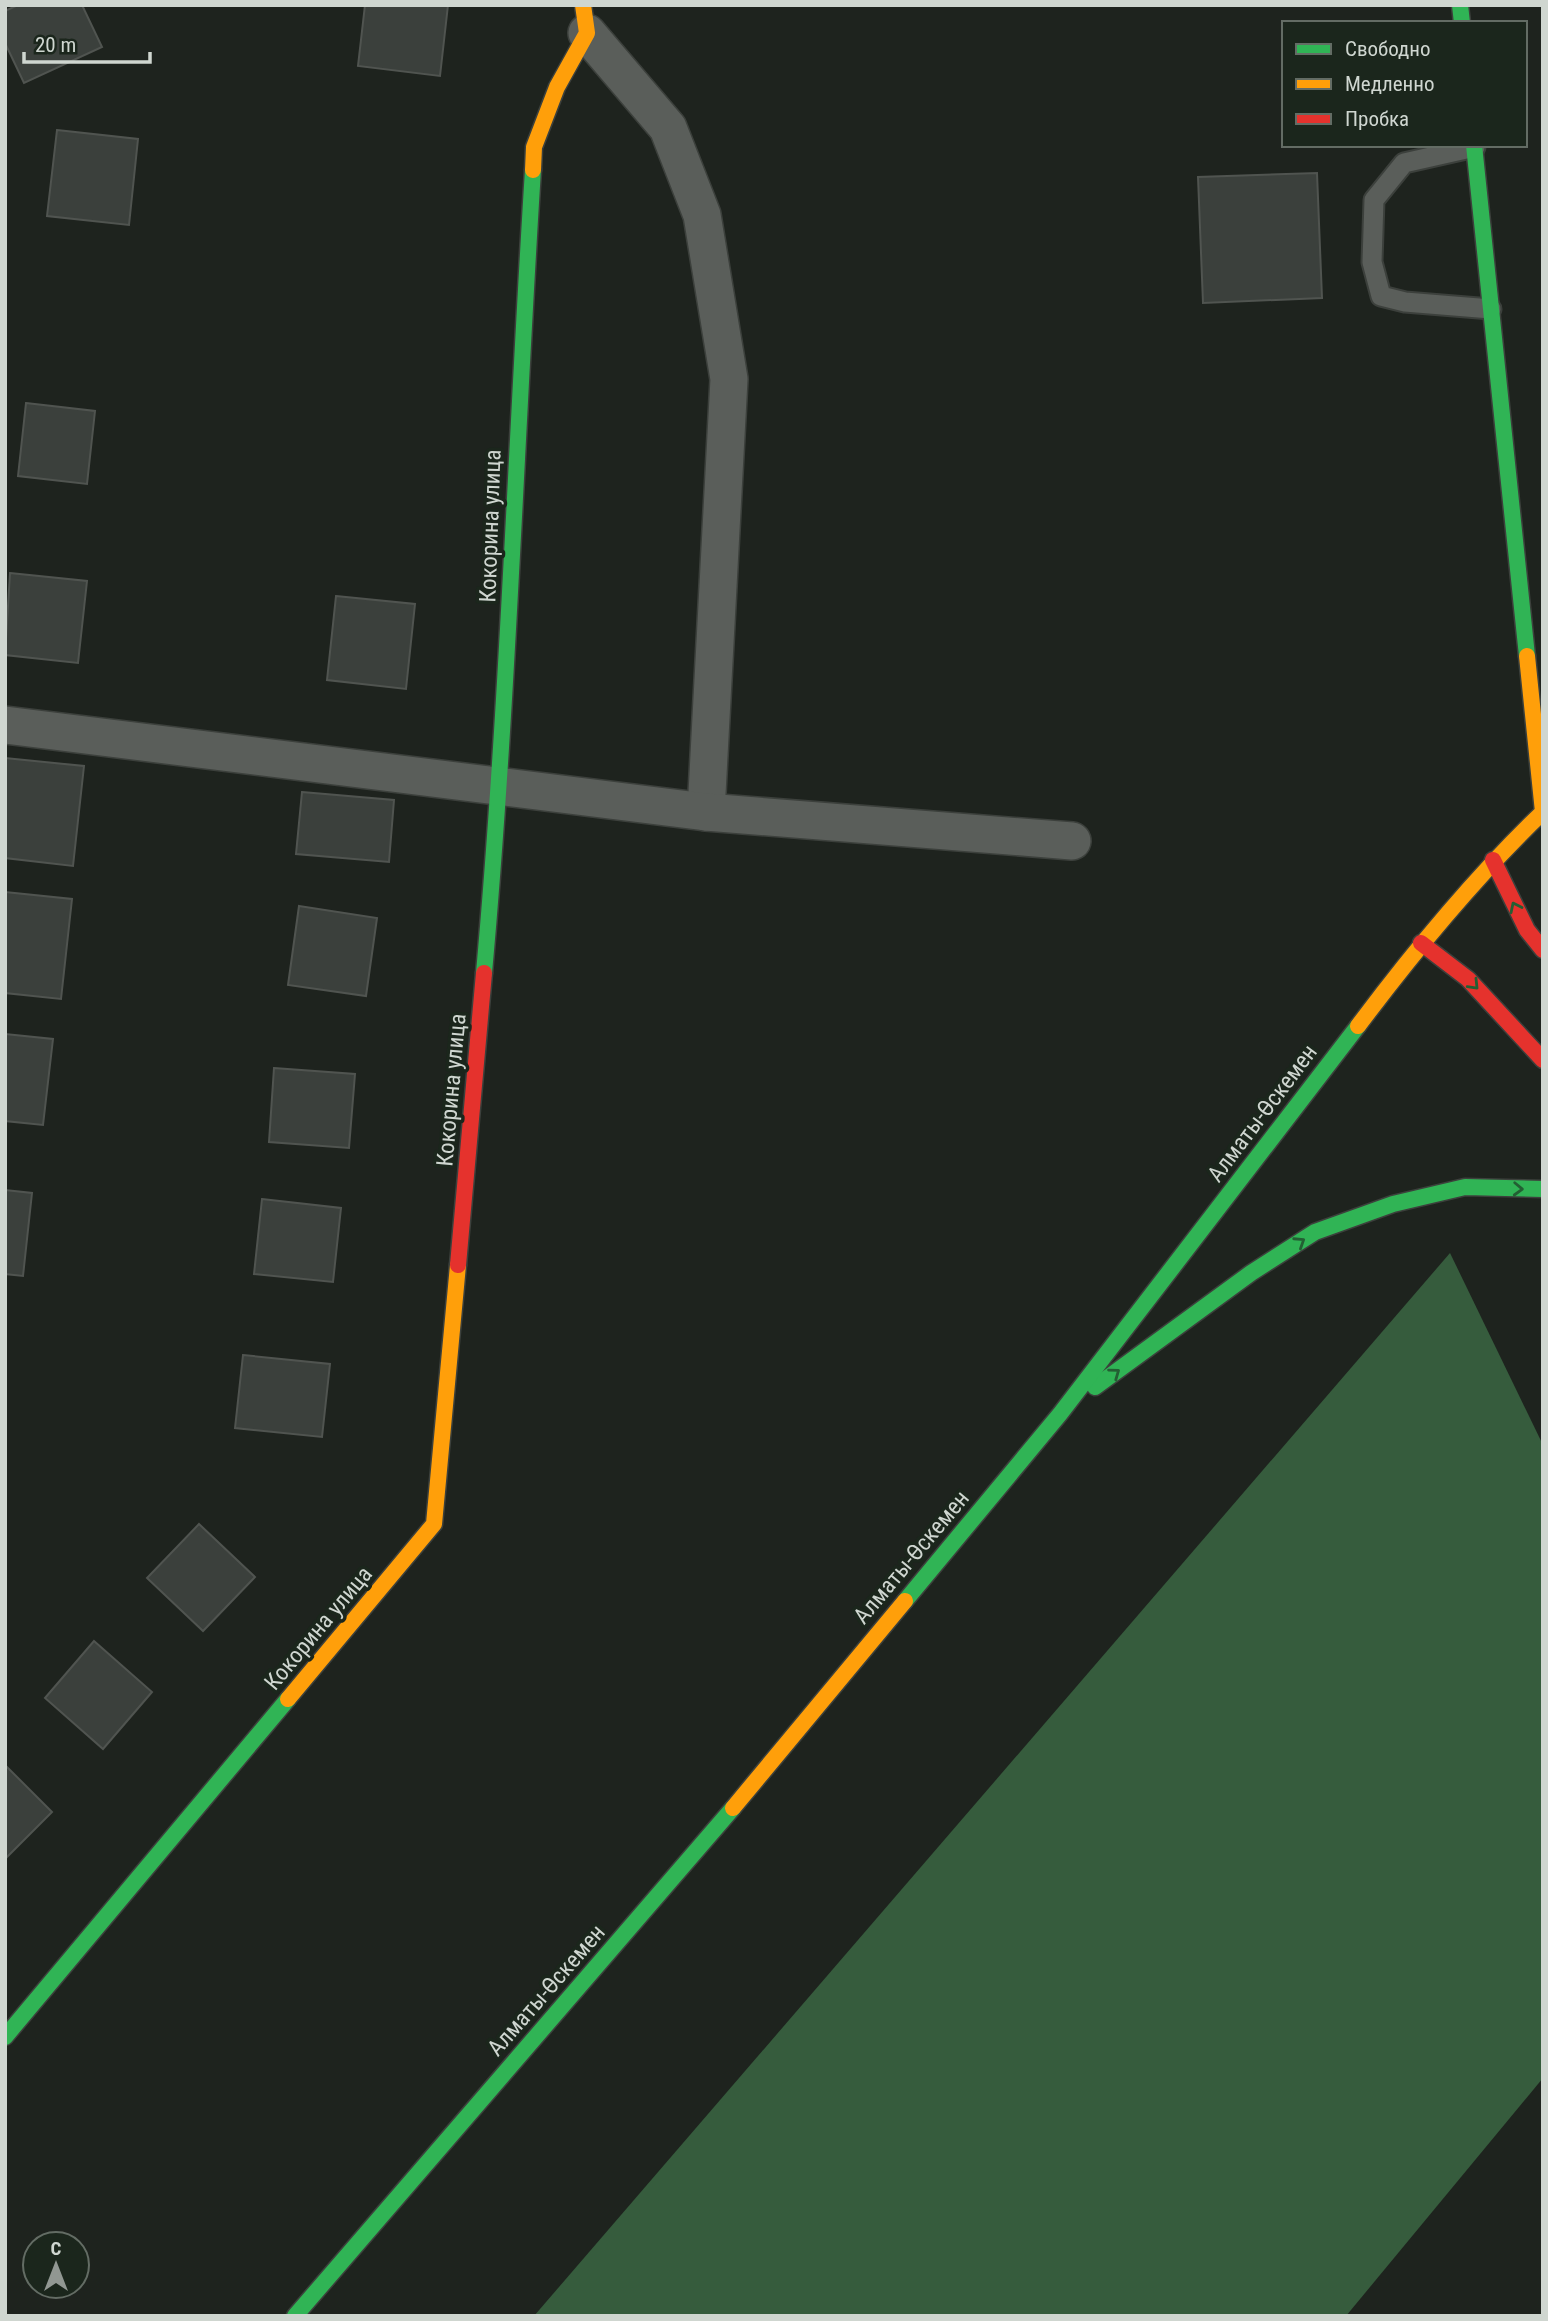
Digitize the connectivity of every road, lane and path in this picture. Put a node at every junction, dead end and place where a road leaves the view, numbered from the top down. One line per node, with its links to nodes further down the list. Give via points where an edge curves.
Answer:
1 (585, 19): 6 (main road, Кокорина улица, via 534,147); 7 (street, via 668,128 702,215 729,379)
2 (1471, 147): 4 (lane, via 1404,163 1374,200 1372,262 1381,296)
3 (1475, 147): 4 (main road)
4 (1491, 309): 8 (main road)
5 (5, 725): 6 (street)
6 (501, 785): 7 (street); 16 (main road, Кокорина улица, via 434,1524)
7 (706, 812): 9 (street)
8 (1543, 812): 10 (main road, Алматы-Өскемен)
9 (1072, 841)
10 (1493, 860): 11 (main road, Алматы-Өскемен); 12 (main road, one-way to 10, via 1527,930)
11 (1421, 943): 13 (main road, one-way to 13, via 1468,979); 15 (main road, Алматы-Өскемен)
12 (1543, 950)
13 (1543, 1060)
14 (1543, 1189): 15 (main road, one-way to 14, via 1251,1273 1315,1232 1393,1204 1465,1187)
15 (1060, 1414): 17 (main road, Алматы-Өскемен, via 725,1818)
16 (5, 2037)
17 (295, 2316)

